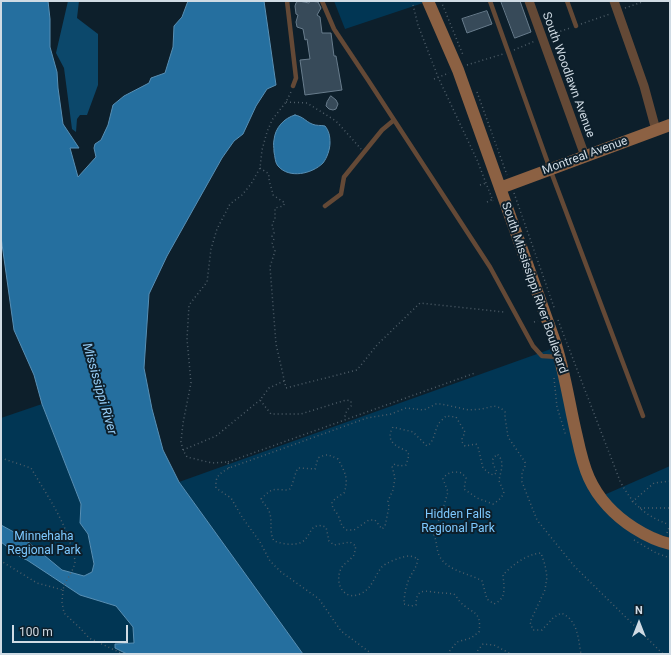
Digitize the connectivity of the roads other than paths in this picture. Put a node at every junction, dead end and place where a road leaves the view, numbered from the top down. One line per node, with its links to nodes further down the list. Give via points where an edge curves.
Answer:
1 (286, 1): 9 (lane, via 296,78)
2 (322, 1): 10 (lane, via 334,29)
3 (428, 1): 15 (street, South Mississippi River Boulevard)
4 (490, 1): 14 (lane)
5 (529, 1): 13 (street, South Woodlawn Avenue)
6 (567, 1): 8 (lane)
7 (614, 1): 12 (street, via 644,86)
8 (576, 26)
9 (293, 86)
10 (394, 120): 16 (lane, via 382,130 344,177 341,194); 17 (lane, via 490,267 533,346 542,356)
11 (670, 125): 12 (street, Montreal Avenue)
12 (656, 130): 13 (street, Montreal Avenue)
13 (585, 156): 14 (street, Montreal Avenue)
14 (550, 169): 15 (street, Montreal Avenue); 18 (lane)
15 (506, 186): 17 (street, South Mississippi River Boulevard)
16 (325, 206)
17 (560, 357): 19 (street, South Mississippi River Boulevard, via 580,453 590,479 605,502 622,520 640,532)
18 (642, 416)
19 (670, 544)

